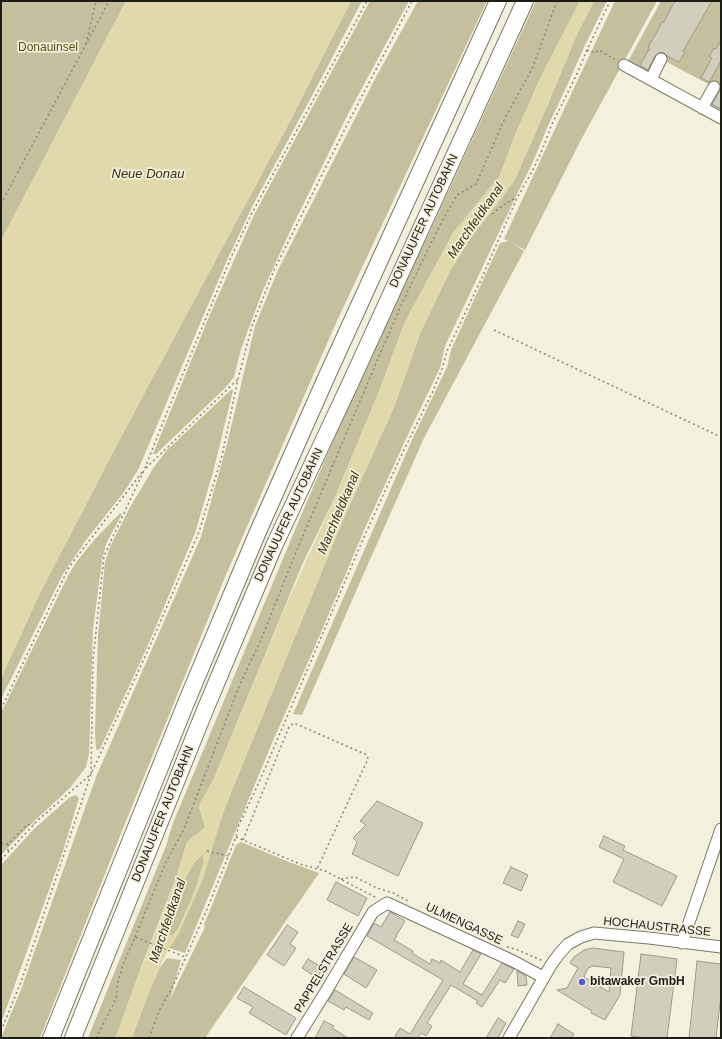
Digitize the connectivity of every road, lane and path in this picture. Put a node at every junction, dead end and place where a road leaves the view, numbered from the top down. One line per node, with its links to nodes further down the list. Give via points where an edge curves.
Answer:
1 (96, 1): 9 (path)
2 (109, 1): 9 (path)
3 (367, 1): 23 (path, via 232,255)
4 (412, 1): 21 (path, via 274,270 252,326)
5 (498, 1): 48 (highway, DONAUUFER AUTOBAHN, via 329,371 258,534 186,703)
6 (525, 1): 49 (highway, DONAUUFER AUTOBAHN, via 274,546)
7 (556, 1): 40 (path, via 532,69 505,118 476,184 457,195 403,301 240,684 184,829 166,862)
8 (610, 1): 10 (path)
9 (85, 48): 18 (path)
10 (587, 50): 12 (path, via 594,54 599,50); 17 (path, via 534,168)
11 (661, 59): 13 (street)
12 (624, 65): 13 (street)
13 (652, 79): 15 (street)
14 (714, 87): 15 (street)
15 (702, 108): 16 (street)
16 (721, 118)
17 (517, 198): 19 (path); 28 (path, via 447,351 433,391 364,538 238,827)
18 (1, 204)
19 (492, 214)
20 (494, 330): 22 (path)
21 (238, 379): 23 (path); 25 (path, via 222,456 199,532)
22 (721, 437)
23 (145, 468): 24 (path, via 69,567); 25 (path, via 104,556 94,660)
24 (1, 708)
25 (91, 774): 26 (path); 47 (path, via 21,982)
26 (34, 824): 31 (path, via 26,825); 33 (path)
27 (721, 829): 41 (street)
28 (236, 837): 29 (path); 34 (path)
29 (242, 840): 36 (path); 36 (path, via 289,727 294,723 367,756 368,759)
30 (1, 844): 31 (path)
31 (8, 844): 33 (path)
32 (207, 851): 34 (path)
33 (8, 852): 35 (path)
34 (229, 856): 44 (path)
35 (1, 860)
36 (317, 869): 37 (path)
37 (341, 879): 38 (path); 39 (path, via 355,877)
38 (387, 903): 46 (street, ULMENGASSE); 52 (street, PAPPELSTRASSE, via 373,912)
39 (412, 903)
40 (135, 937): 44 (path); 50 (path, via 118,981 116,999)
41 (682, 943): 43 (street, HOCHAUSTRASSE); 45 (street, HOCHAUSTRASSE, via 594,933 568,944)
42 (504, 946): 45 (path)
43 (721, 947)
44 (185, 957): 51 (path)
45 (551, 965): 46 (street)
46 (543, 977): 53 (street)
47 (1, 1031)
48 (51, 1038)
49 (73, 1038)
50 (96, 1038)
51 (149, 1038)
52 (297, 1038)
53 (509, 1038)

